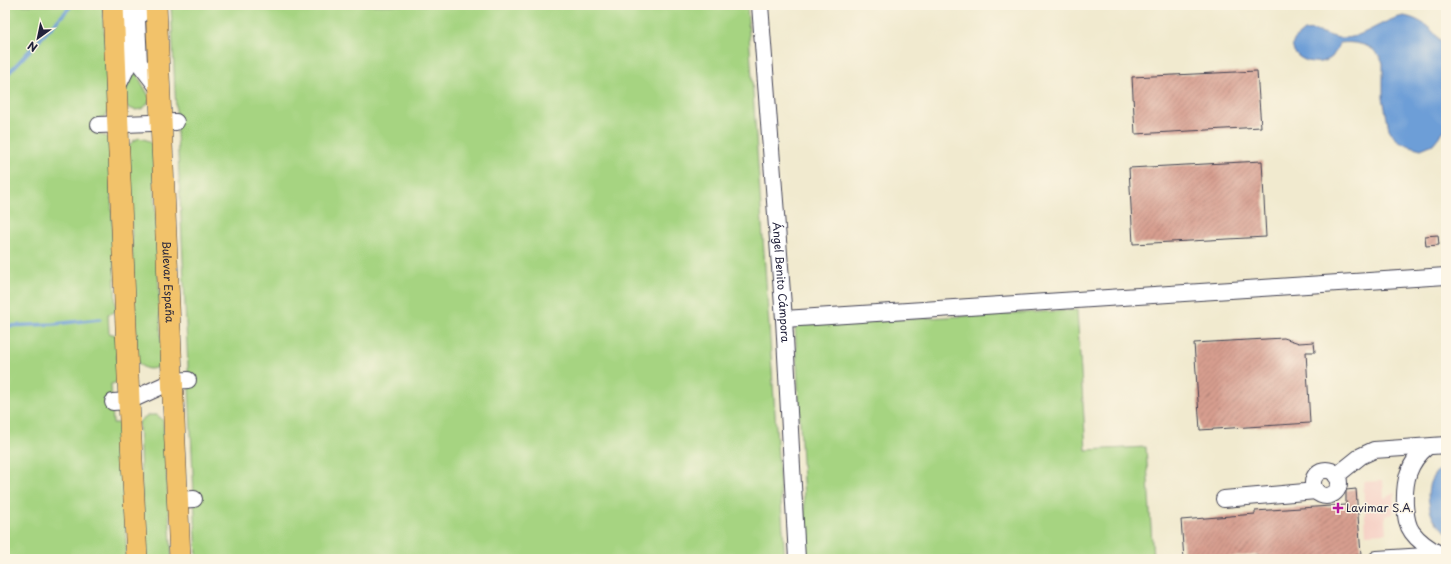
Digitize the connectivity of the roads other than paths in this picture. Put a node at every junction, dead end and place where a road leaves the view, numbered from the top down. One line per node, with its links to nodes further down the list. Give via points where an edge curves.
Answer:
1 (113, 5): 6 (main road)
2 (121, 5): 6 (street, via 129,19 130,61)
3 (145, 5): 7 (street, via 137,19 139,63)
4 (156, 5): 7 (main road, Bulevar España)
5 (760, 5): 11 (street, Ángel Benito Cámpora)
6 (117, 88): 9 (main road)
7 (159, 89): 8 (main road, Bulevar España)
8 (169, 122): 9 (street); 12 (main road, Bulevar España)
9 (109, 125): 13 (main road)
10 (1446, 276): 11 (street)
11 (784, 318): 22 (street, Ángel Benito Cámpora)
12 (180, 380): 13 (street); 21 (main road, Bulevar España, via 186,500)
13 (121, 401): 20 (main road)
14 (1446, 445): 15 (street)
15 (1426, 447): 16 (street, via 1374,450 1361,456); 19 (street, via 1414,460 1408,474 1405,488 1406,517 1411,531 1427,547)
16 (1336, 476): 17 (street, via 1326,470 1319,472 1313,483); 17 (street, via 1338,494 1324,496)
17 (1316, 491): 18 (street)
18 (1224, 499)
19 (1444, 555): 23 (street)
20 (137, 559)
21 (180, 559)
22 (797, 559)
23 (1377, 559)

